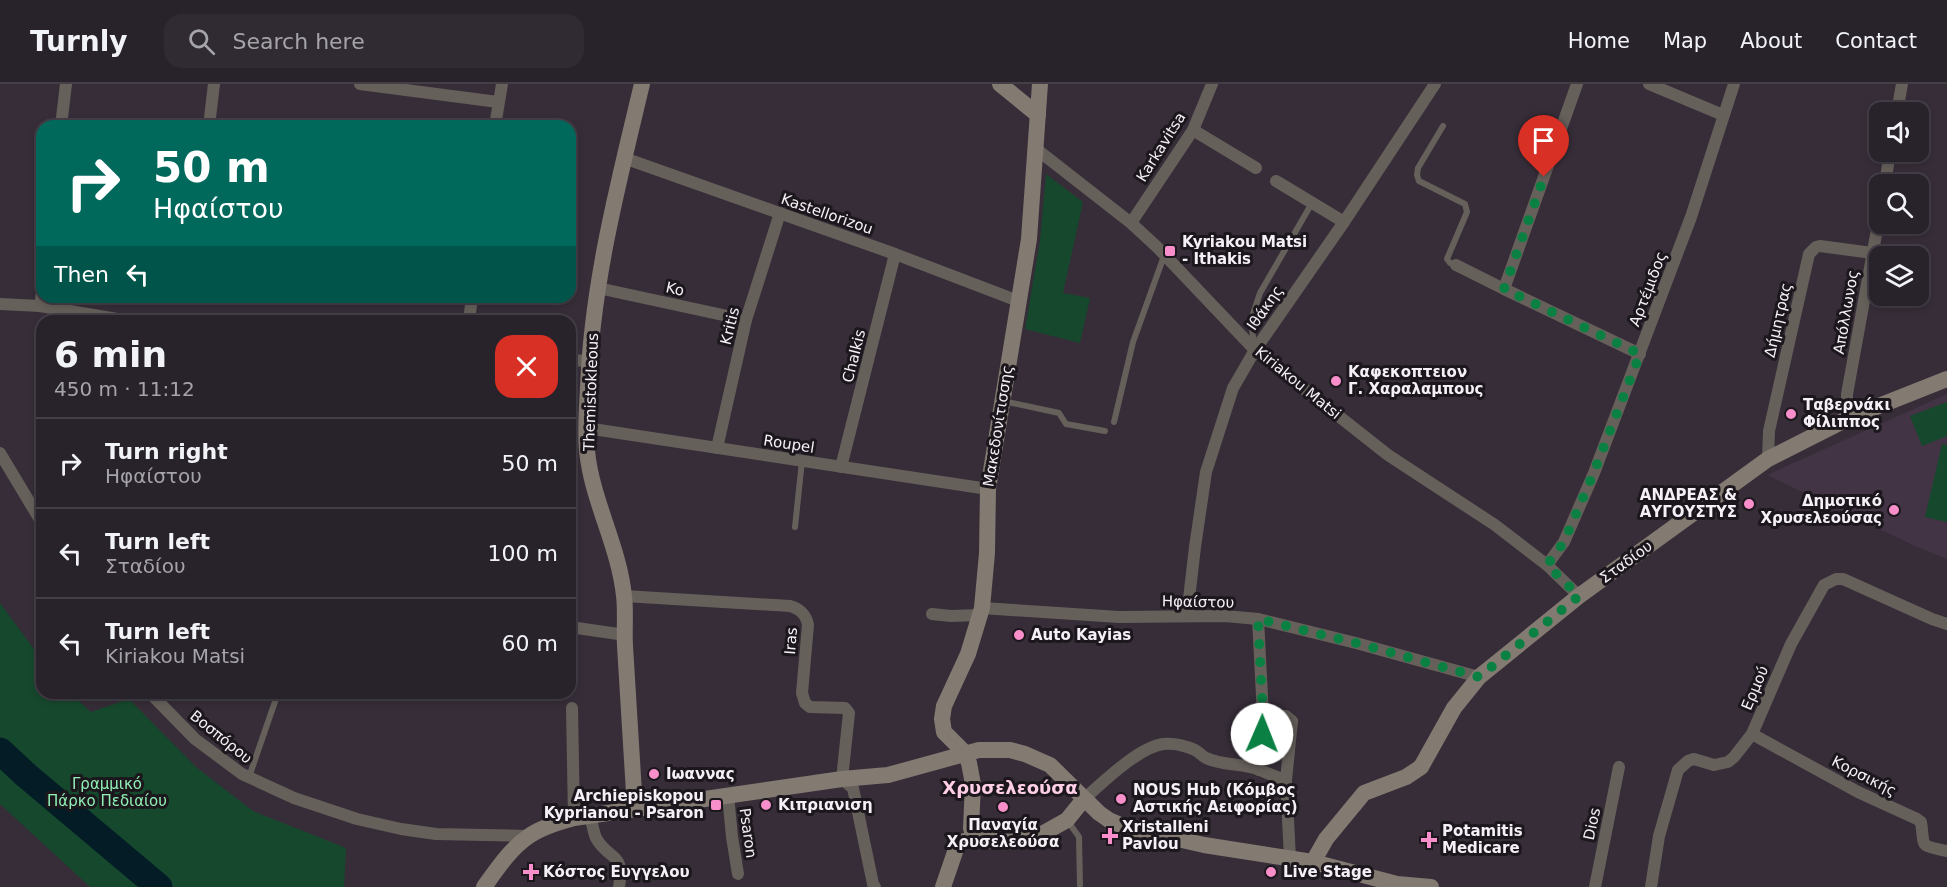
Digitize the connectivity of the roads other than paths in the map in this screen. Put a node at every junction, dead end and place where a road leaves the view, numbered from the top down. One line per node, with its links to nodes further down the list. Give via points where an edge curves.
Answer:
1 (66, 84): 18 (street)
2 (214, 84): 19 (street)
3 (360, 84): 14 (street)
4 (502, 84): 14 (street)
5 (642, 84): 24 (main road, Themistokleous)
6 (1000, 84): 16 (main road)
7 (1040, 84): 16 (main road, Μακεδονίτισσης)
8 (1212, 84): 22 (street, Karkavitsa)
9 (1435, 84): 29 (street, Ιθάκης)
10 (1577, 84): 37 (street)
11 (1648, 84): 17 (street)
12 (1734, 84): 17 (street, Αρτέμιδος)
13 (1902, 84): 15 (street)
14 (498, 102): 20 (street)
15 (1899, 102)
16 (1038, 115): 23 (main road, Μακεδονίτισσης)
17 (1723, 115): 45 (street, Αρτέμιδος, via 1691,217)
18 (62, 120)
19 (210, 120)
20 (496, 120)
21 (1443, 126): 34 (lane, via 1417,175 1419,181 1465,204 1467,212 1447,259)
22 (1193, 130): 25 (street); 30 (street, Karkavitsa)
23 (1035, 148): 30 (street, Kiriakou Matsi); 39 (main road, Μακεδονίτισσης, via 1029,239)
24 (624, 158): 28 (street, Kastellorizou); 36 (main road, Themistokleous)
25 (1256, 168)
26 (1276, 181): 27 (street)
27 (1312, 203): 29 (street); 44 (lane, via 1260,293 1251,320)
28 (780, 213): 32 (street, Kastellorizou); 43 (street, Kritis)
29 (1344, 222): 44 (street, Ιθάκης)
30 (1131, 223): 33 (street, Kiriakou Matsi)
31 (1869, 253): 56 (street, Δήμητρας, via 1820,246 1809,254 1769,431)
32 (895, 254): 39 (street, Kastellorizou); 58 (street, Chalkis)
33 (1164, 255): 44 (street, Kiriakou Matsi); 51 (lane, via 1133,342)
34 (1455, 265): 37 (street)
35 (1869, 269): 50 (street, Απόλλωνος, via 1846,394)
36 (598, 288): 43 (street, Ko); 46 (main road, Themistokleous)
37 (1504, 289): 45 (street)
38 (36, 300): 41 (street)
39 (1018, 301): 49 (main road, Μακεδονίτισσης)
40 (57, 303): 42 (street)
41 (0, 304)
42 (105, 315)
43 (746, 320): 54 (street, Kritis)
44 (1254, 350): 62 (street, Kiriakou Matsi, via 1388,455 1495,525); 67 (street, Ιθάκης, via 1233,388 1206,472)
45 (1640, 354): 62 (street, Αρτέμιδος, via 1564,542)
46 (589, 360): 47 (street); 52 (main road, Themistokleous)
47 (576, 361)
48 (1947, 379): 50 (main road, Σταδίου)
49 (1002, 401): 53 (lane, via 1059,413 1066,424); 59 (main road, Μακεδονίτισσης)
50 (1851, 417): 56 (main road, Σταδίου)
51 (1113, 422)
52 (586, 428): 54 (street, Roupel); 63 (main road, Themistokleous, via 591,473)
53 (1105, 431)
54 (717, 448): 57 (street, Roupel)
55 (0, 453): 60 (street)
56 (1768, 459): 64 (main road, Σταδίου)
57 (802, 461): 58 (street, Roupel); 61 (lane)
58 (841, 467): 59 (street, Roupel)
59 (987, 489): 65 (main road, Μακεδονίτισσης, via 987,554)
60 (36, 514)
61 (795, 527)
62 (1547, 565): 64 (street, Kiriakou Matsi)
63 (624, 596): 71 (main road, Themistokleous); 82 (street, Iras, via 790,606 800,610 808,625 802,693 805,703 810,707 845,708 849,713)
64 (1579, 596): 72 (main road, Σταδίου)
65 (981, 611): 66 (street, Ηφαίστου, via 951,616); 67 (street, Ηφαίστου); 78 (main road, Μακεδονίτισσης, via 942,719 944,732)
66 (932, 614)
67 (1187, 616): 68 (street, Ηφαίστου)
68 (1258, 619): 72 (street, Ηφαίστου); 76 (street)
69 (1947, 624): 77 (street, Ερμού, via 1843,579 1829,581 1791,644)
70 (576, 628): 71 (street)
71 (625, 635): 86 (main road, Themistokleous)
72 (1479, 677): 93 (main road, Σταδίου, via 1455,708 1421,767 1364,793 1326,839)
73 (156, 699): 81 (street, Βοσπόρου, via 195,739)
74 (276, 699): 81 (lane)
75 (572, 708): 87 (street)
76 (1263, 716): 80 (street); 83 (street, via 1286,716 1292,721)
77 (1752, 734): 91 (street, Κορσικής, via 1858,792 1917,819 1923,843); 102 (street, Ερμού, via 1728,762 1714,765 1694,759 1678,770 1659,836)
78 (965, 753): 82 (main road, via 888,775); 85 (main road, via 992,749 1025,754 1050,765); 90 (main road, via 972,775)
79 (1619, 767): 101 (street, Dios)
80 (1259, 770): 83 (street); 85 (street, via 1224,764 1187,748 1164,744 1143,752)
81 (249, 777): 89 (street, Βοσπόρου, via 325,809 401,829 436,834)
82 (843, 779): 84 (main road); 98 (street, via 853,788)
83 (1286, 780): 92 (street)
84 (728, 795): 86 (main road); 94 (street, Psaron)
85 (1084, 799): 88 (main road); 92 (main road, via 1109,820 1125,827)
86 (635, 809): 87 (main road)
87 (582, 816): 89 (main road); 97 (street, via 606,849 617,857 622,871)
88 (1067, 820): 90 (main road, via 1042,834 1011,842); 95 (lane, via 1079,837)
89 (529, 836): 96 (main road, via 506,857)
90 (974, 839): 99 (main road, via 957,846)
91 (1947, 851)
92 (1290, 859): 93 (main road)
93 (1313, 862): 100 (main road)
94 (738, 874)
95 (1080, 885)
96 (484, 887)
97 (619, 887)
98 (875, 887)
99 (943, 887)
100 (1423, 887)
101 (1595, 887)
102 (1651, 887)

